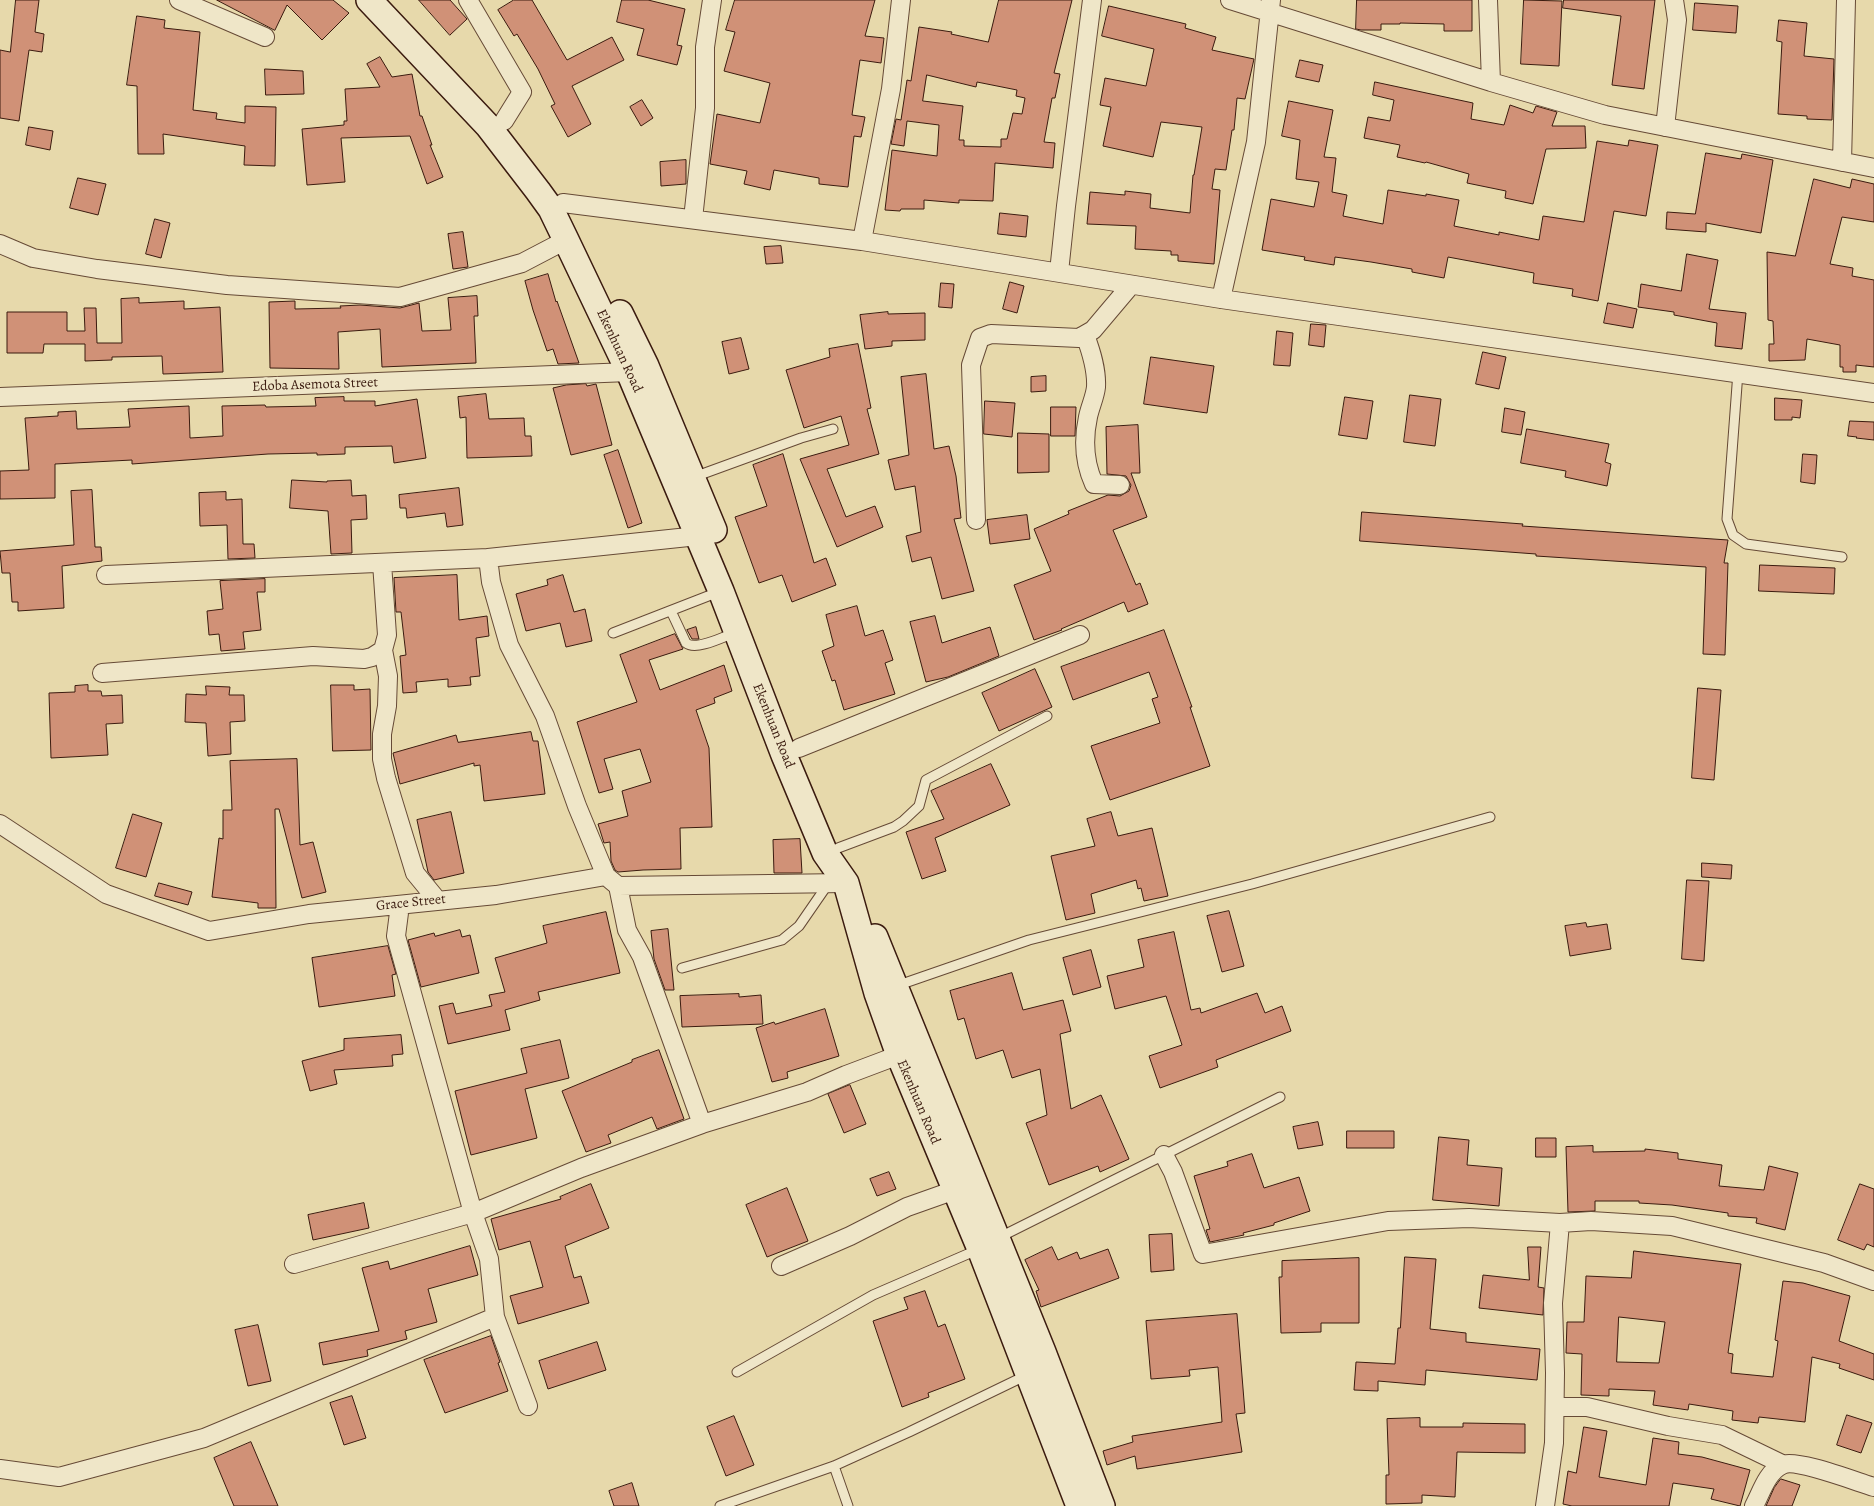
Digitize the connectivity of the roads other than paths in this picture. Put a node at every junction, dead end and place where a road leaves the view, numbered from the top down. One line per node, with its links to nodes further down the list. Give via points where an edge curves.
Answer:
1 (179, 0): 13 (street)
2 (369, 0): 21 (main road, Ekenhuan Road, via 488,126 538,191)
3 (391, 0): 15 (main road, Ekenhuan Road)
4 (468, 0): 15 (street, via 522,92)
5 (712, 0): 20 (street, via 705,47 705,108)
6 (901, 0): 22 (street, via 891,89)
7 (1092, 0): 24 (street)
8 (1230, 0): 12 (street)
9 (1488, 0): 14 (street)
10 (1674, 0): 16 (street, via 1677,20)
11 (1846, 0): 17 (street)
12 (1271, 6): 14 (street); 26 (street, via 1256,142)
13 (265, 37)
14 (1492, 82): 16 (street, via 1605,115)
15 (504, 121): 19 (main road, Ekenhuan Road)
16 (1665, 127): 17 (street)
17 (1842, 162): 18 (street)
18 (1874, 168)
19 (563, 202): 20 (street); 33 (main road, Ekenhuan Road, via 646,366)
20 (692, 219): 22 (street)
21 (566, 240): 23 (street, via 522,263 400,297 227,285 97,269 33,258); 28 (main road, Ekenhuan Road)
22 (862, 241): 24 (street)
23 (0, 244)
24 (1059, 272): 25 (street)
25 (1131, 285): 26 (street); 27 (street)
26 (1221, 299): 29 (street)
27 (1085, 335): 34 (street, via 1096,376 1084,445 1090,475 1094,484); 35 (street, via 1079,338 991,334 980,338 971,365)
28 (629, 372): 31 (street, Edoba Asemota Street); 36 (main road, Ekenhuan Road)
29 (1738, 372): 30 (street); 37 (lane, via 1727,520 1733,535 1746,544)
30 (1874, 393)
31 (0, 397)
32 (833, 428): 33 (lane)
33 (694, 477): 49 (main road, Ekenhuan Road)
34 (1120, 485)
35 (976, 520)
36 (698, 536): 38 (street); 41 (main road, Ekenhuan Road)
37 (1842, 557)
38 (488, 558): 39 (street); 53 (street, via 491,582 509,646 544,716 577,806)
39 (382, 563): 40 (street); 46 (street, via 387,635)
40 (106, 575)
41 (721, 591): 42 (lane); 43 (main road, Ekenhuan Road)
42 (671, 611): 43 (lane, via 690,646); 44 (lane)
43 (736, 632): 54 (main road, Ekenhuan Road)
44 (613, 633)
45 (1080, 635): 49 (street)
46 (383, 650): 47 (street, via 364,658 313,656); 55 (street, via 388,676 382,760 415,873)
47 (102, 673)
48 (1047, 716): 52 (lane, via 926,780 919,806 894,827)
49 (799, 748): 52 (main road, Ekenhuan Road)
50 (1490, 817): 58 (lane, via 1252,884 1029,940)
51 (0, 824): 56 (street, Grace Street, via 106,894 209,931 309,914)
52 (838, 848): 58 (main road, Ekenhuan Road)
53 (612, 881): 54 (street, Grace Street); 55 (street, Grace Street); 61 (street, via 627,930 642,957)
54 (837, 883): 57 (lane, via 799,926 782,940); 59 (main road, Ekenhuan Road)
55 (438, 901): 56 (street, Grace Street)
56 (400, 905): 64 (street, via 396,936)
57 (682, 968)
58 (896, 986): 66 (main road, Ekenhuan Road)
59 (899, 1055): 61 (street, via 807,1092); 63 (main road, Ekenhuan Road)
60 (1280, 1097): 62 (lane)
61 (702, 1124): 64 (street, via 581,1168)
62 (1164, 1155): 65 (street, via 1203,1254 1388,1221 1469,1218); 66 (lane)
63 (955, 1190): 66 (main road, Ekenhuan Road); 68 (street, via 908,1207)
64 (472, 1213): 67 (street); 70 (street, via 489,1259)
65 (1560, 1223): 69 (street, via 1591,1221 1672,1226 1824,1263); 74 (street, via 1553,1303)
66 (988, 1244): 71 (lane, via 873,1295); 72 (main road, Ekenhuan Road); 82 (main road, Ekenhuan Road, via 1043,1352)
67 (294, 1264)
68 (780, 1266)
69 (1874, 1281)
70 (495, 1317): 73 (street); 77 (street, via 204,1438 59,1477)
71 (736, 1372)
72 (1028, 1374): 76 (lane); 81 (main road, Ekenhuan Road)
73 (528, 1406)
74 (1555, 1407): 75 (street, via 1587,1407 1722,1435); 83 (street)
75 (1782, 1464): 78 (street, via 1796,1463); 84 (street, via 1769,1476)
76 (834, 1466): 79 (lane); 80 (lane)
77 (0, 1469)
78 (1874, 1487)
79 (720, 1506)
80 (848, 1506)
81 (1080, 1506)
82 (1102, 1506)
83 (1546, 1506)
84 (1754, 1506)

